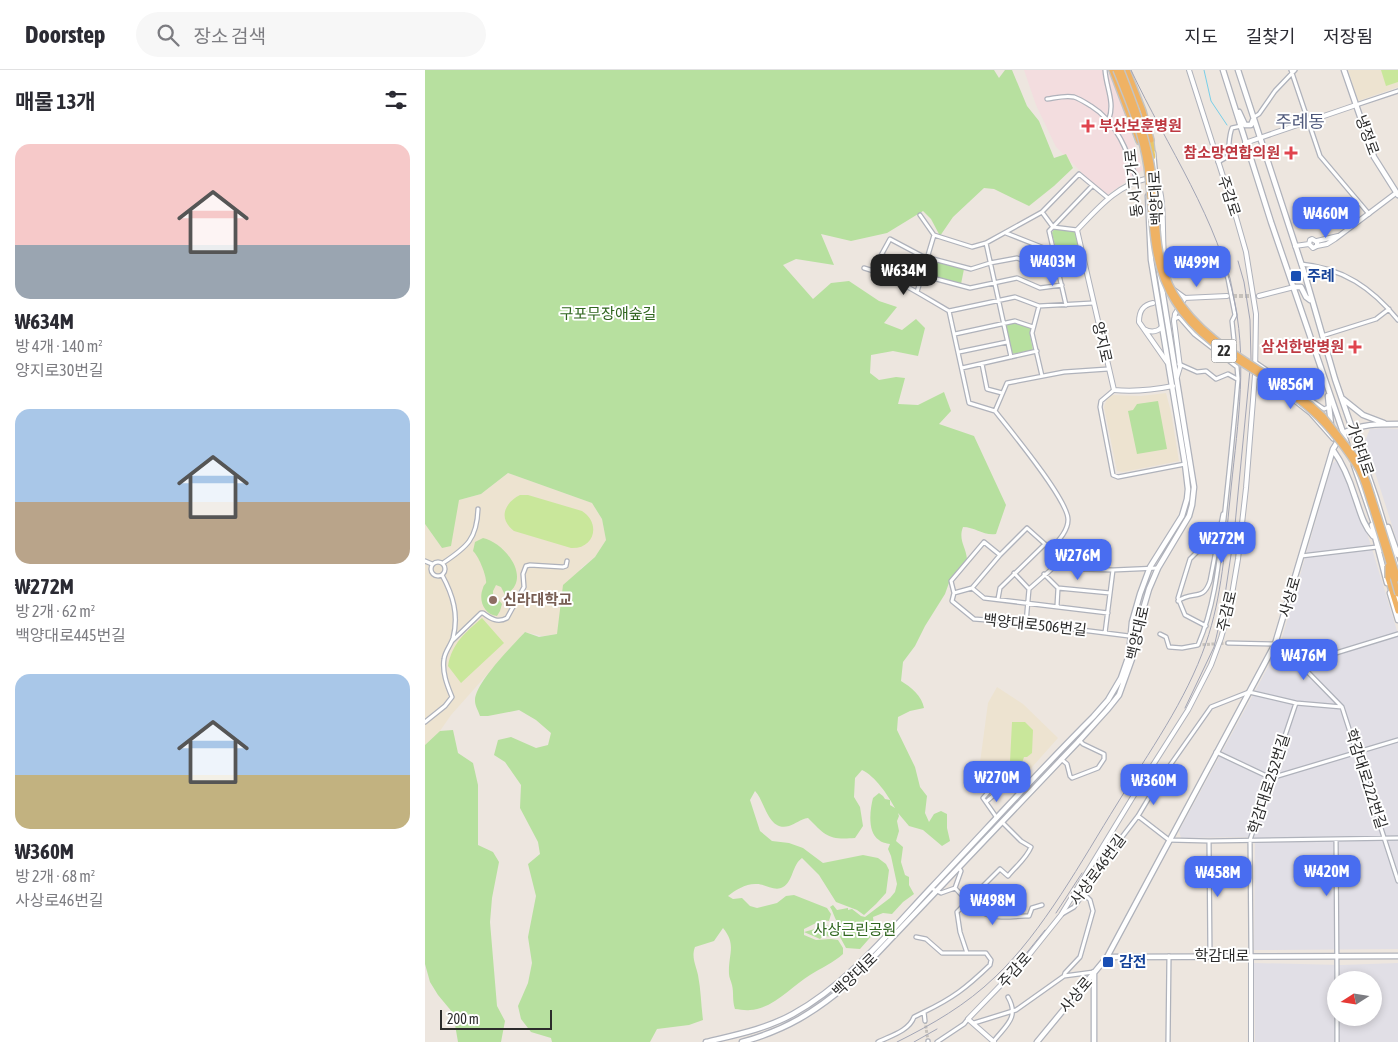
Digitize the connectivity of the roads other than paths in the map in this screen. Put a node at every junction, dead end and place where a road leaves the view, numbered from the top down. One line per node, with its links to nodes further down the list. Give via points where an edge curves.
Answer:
1 (1105, 70): 15 (street, via 1111,95)
2 (1114, 70): 19 (highway, bridge); 23 (main road, 백양대로, via 1135,122); 123 (highway, 동서고가로 / 22, bridge, via 1141,134 1154,248 1170,294 1204,336 1300,402 1325,425 1358,470)
3 (1124, 70): 20 (highway, via 1143,111); 22 (main road, 백양대로); 112 (highway, 동서고가로 / 22, bridge, via 1145,135 1154,185 1156,238 1174,293 1189,314 1221,345 1323,416 1360,463)
4 (1189, 70): 24 (street, 주감로)
5 (1223, 70): 13 (main road, 가야대로)
6 (1238, 70): 14 (main road, 가야대로)
7 (1295, 70): 9 (street)
8 (1344, 70): 12 (main road, 냉정로)
9 (1291, 72): 14 (street); 16 (street)
10 (1398, 91): 12 (street)
11 (1047, 99): 15 (street, via 1074,97)
12 (1355, 105): 16 (street); 29 (main road, 냉정로, via 1374,157)
13 (1236, 109): 14 (main road, via 1245,125 1251,125); 17 (main road, 가야대로)
14 (1253, 118): 18 (main road, 가야대로)
15 (1109, 119): 27 (street, via 1130,158)
16 (1308, 122): 18 (street); 32 (street, via 1320,156)
17 (1241, 126): 21 (main road, 가야대로); 24 (street, via 1232,128 1227,157)
18 (1260, 138): 21 (street); 41 (main road, 가야대로)
19 (1139, 140): 23 (main road)
20 (1151, 140): 22 (main road)
21 (1245, 143): 55 (main road, 가야대로)
22 (1153, 156): 26 (main road, 백양대로)
23 (1145, 159): 25 (main road, 백양대로)
24 (1218, 162): 82 (street, 주감로, via 1252,280 1256,314)
25 (1147, 178): 26 (street); 27 (street); 74 (main road, 백양대로, via 1150,242)
26 (1156, 178): 59 (street, via 1161,190 1164,263 1169,283); 90 (main road, 백양대로, via 1157,256)
27 (1137, 181): 30 (street)
28 (1092, 186): 30 (street); 31 (street, via 1079,174); 34 (street)
29 (1397, 194): 32 (street)
30 (1108, 198): 35 (street)
31 (1042, 212): 34 (street); 36 (street)
32 (1370, 214): 39 (street, via 1327,244)
33 (921, 215): 37 (street)
34 (1053, 227): 35 (street); 42 (street, via 1049,231)
35 (1077, 230): 46 (street, 양지로)
36 (1005, 232): 38 (street); 42 (street, via 1044,248)
37 (933, 235): 38 (street, via 972,246); 45 (street)
38 (986, 243): 47 (street)
39 (1317, 243): 40 (street, via 1313,248); 40 (street, via 1311,239)
40 (1309, 244): 41 (street)
41 (1295, 246): 48 (main road, 가야대로)
42 (1054, 248): 49 (street)
43 (882, 255): 45 (street, via 890,239); 51 (street); 52 (street)
44 (1187, 255): 80 (street, via 1217,249 1228,279 1235,315 1231,321 1234,340)
45 (927, 257): 47 (street, via 971,269); 52 (street)
46 (1084, 261): 49 (street); 63 (street, 양지로)
47 (990, 263): 49 (street, via 1017,258 1043,268); 53 (street)
48 (1301, 264): 62 (main road, 가야대로); 67 (street, via 1331,270 1355,280)
49 (1058, 266): 54 (street)
50 (864, 268): 51 (street)
51 (873, 270): 56 (street)
52 (922, 274): 53 (street, via 971,288); 56 (street)
53 (994, 282): 54 (street, via 1017,278 1040,288); 61 (street)
54 (1062, 285): 65 (street)
55 (1294, 287): 58 (street); 62 (main road, via 1301,287); 93 (main road, 가야대로)
56 (917, 292): 68 (street)
57 (1227, 296): 59 (street)
58 (1259, 296)
59 (1185, 298): 60 (street); 69 (street)
60 (1168, 299)
61 (998, 300): 66 (street, via 1015,297); 68 (street); 71 (street)
62 (1311, 301): 76 (main road, 가야대로)
63 (1093, 303): 65 (street); 87 (street, 양지로)
64 (1153, 303): 73 (street, via 1141,310)
65 (1066, 305): 66 (street)
66 (1039, 306): 72 (street)
67 (1389, 309): 70 (street); 76 (street, via 1376,319)
68 (949, 311): 75 (street)
69 (1175, 319): 80 (street, via 1179,317); 84 (street)
70 (1398, 320)
71 (1003, 324): 72 (street, via 1015,321); 75 (street); 77 (street)
72 (1033, 327): 78 (street)
73 (1141, 327): 74 (street, via 1152,332); 85 (street)
74 (1162, 327): 85 (main road, 백양대로)
75 (955, 334): 79 (street)
76 (1322, 336): 96 (main road, 가야대로)
77 (1007, 342): 79 (street); 81 (street)
78 (1037, 351): 81 (street); 89 (street)
79 (959, 352): 86 (street)
80 (1216, 352): 91 (street, via 1237,367)
81 (1011, 357): 83 (street)
82 (1255, 362): 88 (street, 주감로); 97 (street, via 1324,409)
83 (982, 364): 86 (street); 95 (street, via 987,389)
84 (1179, 364): 90 (street); 91 (street, via 1197,372 1206,371 1216,379 1228,374)
85 (1170, 366): 92 (main road, 백양대로)
86 (962, 368): 98 (street, via 969,403)
87 (1109, 369): 89 (street); 94 (street, 양지로)
88 (1255, 375): 104 (street, via 1310,413); 191 (street, 주감로, via 1238,559 1230,606 1211,666 1189,710)
89 (1042, 376): 95 (street, via 1007,383)
90 (1177, 377): 92 (main road, 백양대로)
91 (1238, 379): 108 (street)
92 (1176, 385): 94 (street, via 1149,391); 107 (main road, 백양대로); 131 (main road, 백양대로, via 1193,487 1192,505 1184,526)
93 (1327, 387): 97 (main road); 103 (main road, 가야대로)
94 (1114, 390): 107 (street, via 1101,401 1100,407 1113,475 1118,478)
95 (1003, 392): 98 (street)
96 (1342, 398): 99 (main road, via 1363,415); 102 (main road, 가야대로)
97 (1329, 407): 104 (main road)
98 (995, 411): 119 (street, via 1067,510 1065,529)
99 (1385, 424): 100 (main road); 101 (main road)
100 (1398, 424)
101 (1363, 426): 102 (main road); 105 (main road, via 1358,430)
102 (1353, 428): 103 (main road); 105 (main road, 가야대로)
103 (1343, 433): 106 (main road, 사상로); 110 (main road, 가야대로)
104 (1333, 439): 106 (main road)
105 (1358, 443): 109 (main road, 가야대로)
106 (1333, 450): 113 (main road, via 1354,493 1366,528); 122 (main road, 사상로)
107 (1185, 464): 130 (main road, 백양대로, via 1188,489 1185,509)
108 (1227, 496): 115 (street); 117 (street)
109 (1376, 498): 116 (main road); 133 (main road, 가야대로)
110 (1367, 503): 113 (main road); 146 (main road, 가야대로)
111 (478, 509): 127 (street, via 477,525 466,546)
112 (1386, 537): 129 (highway, bridge); 137 (highway, 동서고가로 / 22, bridge)
113 (1375, 538): 118 (main road)
114 (1045, 544): 119 (street); 120 (street, via 1027,528); 134 (street)
115 (1221, 544): 117 (street); 153 (street)
116 (1396, 544): 121 (main road)
117 (1216, 545): 145 (street, via 1199,550 1190,559); 145 (street, via 1206,592)
118 (1377, 547): 122 (street); 151 (main road)
119 (1051, 549): 124 (street)
120 (1000, 555): 138 (street); 141 (street, via 984,542 951,581)
121 (1398, 555)
122 (1301, 556): 160 (main road, 사상로)
123 (1388, 558): 143 (highway, 동서고가로 / 22, bridge); 149 (highway, bridge, via 1389,578)
124 (1062, 560): 132 (street, via 1073,569); 135 (street)
125 (425, 561): 128 (street)
126 (567, 561): 158 (street, via 563,567 526,566 524,587 507,618 497,620 481,613)
127 (443, 563): 128 (street, via 437,561); 136 (street)
128 (432, 564): 136 (street, via 433,574)
129 (1398, 564)
130 (1150, 568): 131 (street); 132 (street); 157 (main road, 백양대로, via 1135,608)
131 (1157, 568): 157 (main road, 백양대로)
132 (1113, 570): 142 (street)
133 (1398, 571)
134 (1014, 573): 140 (street); 144 (street, via 1000,588)
135 (1044, 574): 139 (street); 140 (street)
136 (442, 575): 158 (street, via 456,612)
137 (1398, 579)
138 (972, 588): 141 (street); 144 (street, via 985,598)
139 (1059, 588): 142 (street); 148 (street)
140 (1029, 589): 147 (street)
141 (954, 593): 152 (street, 백양대로506번길, via 952,601 974,619)
142 (1110, 593): 150 (street)
143 (1398, 594)
144 (997, 599): 147 (street)
145 (1178, 601): 153 (street, via 1185,615)
146 (1398, 602)
147 (1027, 604): 148 (street); 152 (street)
148 (1057, 606): 150 (street)
149 (1398, 611)
150 (1108, 613): 154 (street)
151 (1398, 620)
152 (1026, 623): 154 (street, 백양대로506번길)
153 (1206, 626): 155 (street, via 1198,646 1169,647 1166,637)
154 (1105, 633): 157 (street, 백양대로506번길)
155 (1161, 634)
156 (1398, 634): 161 (street)
157 (1134, 637): 166 (main road, 백양대로, via 1133,656 1119,695); 176 (main road, 백양대로, via 1123,673 1108,700)
158 (452, 641): 165 (street, via 444,660 452,697)
159 (1228, 643): 160 (street)
160 (1275, 644): 161 (street); 162 (main road, 사상로)
161 (1300, 664): 164 (street)
162 (1249, 692): 163 (street); 168 (main road, 사상로); 175 (street, 사상로46번길, via 1211,707)
163 (1296, 703): 164 (street); 171 (street, 학감대로252번길)
164 (1342, 707): 169 (street, 학감대로222번길)
165 (425, 722)
166 (1079, 740): 170 (main road, 백양대로); 170 (street, via 1103,754 1105,759 1099,768 1072,778 1067,764)
167 (1398, 740): 169 (street)
168 (1216, 752): 171 (street); 180 (main road, 사상로)
169 (1357, 752): 171 (street); 177 (street, 학감대로222번길)
170 (1061, 759): 176 (main road, 백양대로)
171 (1271, 778): 181 (street, 학감대로252번길)
172 (991, 788): 174 (street, via 983,798)
173 (994, 795): 174 (street)
174 (986, 802): 176 (street)
175 (1137, 816): 180 (street); 188 (street, 사상로46번길)
176 (999, 820): 183 (main road, 백양대로); 185 (main road, 백양대로); 189 (street, via 1031,847 1027,858 1008,876 1000,870)
177 (1385, 838): 178 (street); 179 (street); 184 (street, 학감대로222번길)
178 (1398, 838)
179 (1335, 839): 181 (street); 198 (street)
180 (1169, 840): 182 (street); 194 (main road, 사상로)
181 (1251, 840): 182 (street); 197 (street, 학감대로252번길)
182 (1209, 841): 196 (street)
183 (959, 868): 186 (street, via 961,871); 187 (main road, 백양대로)
184 (1398, 881)
185 (931, 888): 187 (street); 210 (main road, 백양대로, via 856,966 810,1004 763,1027)
186 (955, 888): 187 (street, via 941,894); 189 (street)
187 (937, 891): 211 (main road, 백양대로, via 849,983 821,1006 789,1026)
188 (1084, 894): 191 (street, 사상로46번길, via 1074,907); 202 (street, via 1093,911 1080,956)
189 (967, 901): 190 (street, via 983,915 1002,918 1029,916 1031,908); 193 (street, via 957,916)
190 (1042, 905)
191 (1061, 915): 206 (street, 주감로, via 1025,960)
192 (916, 937): 193 (street, via 925,939 942,954)
193 (967, 953): 205 (street, via 988,955 989,965 957,995)
194 (1107, 956): 195 (main road, 학감대로); 201 (main road, 사상로)
195 (1169, 956): 196 (main road, 학감대로); 217 (street)
196 (1210, 956): 197 (main road, 학감대로)
197 (1251, 956): 198 (main road, 학감대로); 218 (street)
198 (1337, 956): 199 (main road, 학감대로); 200 (street)
199 (1398, 956)
200 (1337, 971)
201 (1094, 972): 202 (street); 215 (main road, 사상로); 216 (main road)
202 (1064, 976): 204 (street)
203 (1008, 997): 204 (street)
204 (1014, 1011): 208 (street); 214 (street)
205 (924, 1012): 207 (street); 212 (street, via 914,1017 912,1024 903,1030)
206 (968, 1019): 208 (street); 213 (street)
207 (925, 1020)
208 (974, 1023): 214 (street)
209 (1337, 1026): 219 (street)
210 (706, 1042)
211 (743, 1042)
212 (878, 1042)
213 (937, 1042)
214 (993, 1042)
215 (1037, 1042)
216 (1094, 1042)
217 (1168, 1042)
218 (1251, 1042)
219 (1337, 1042)

